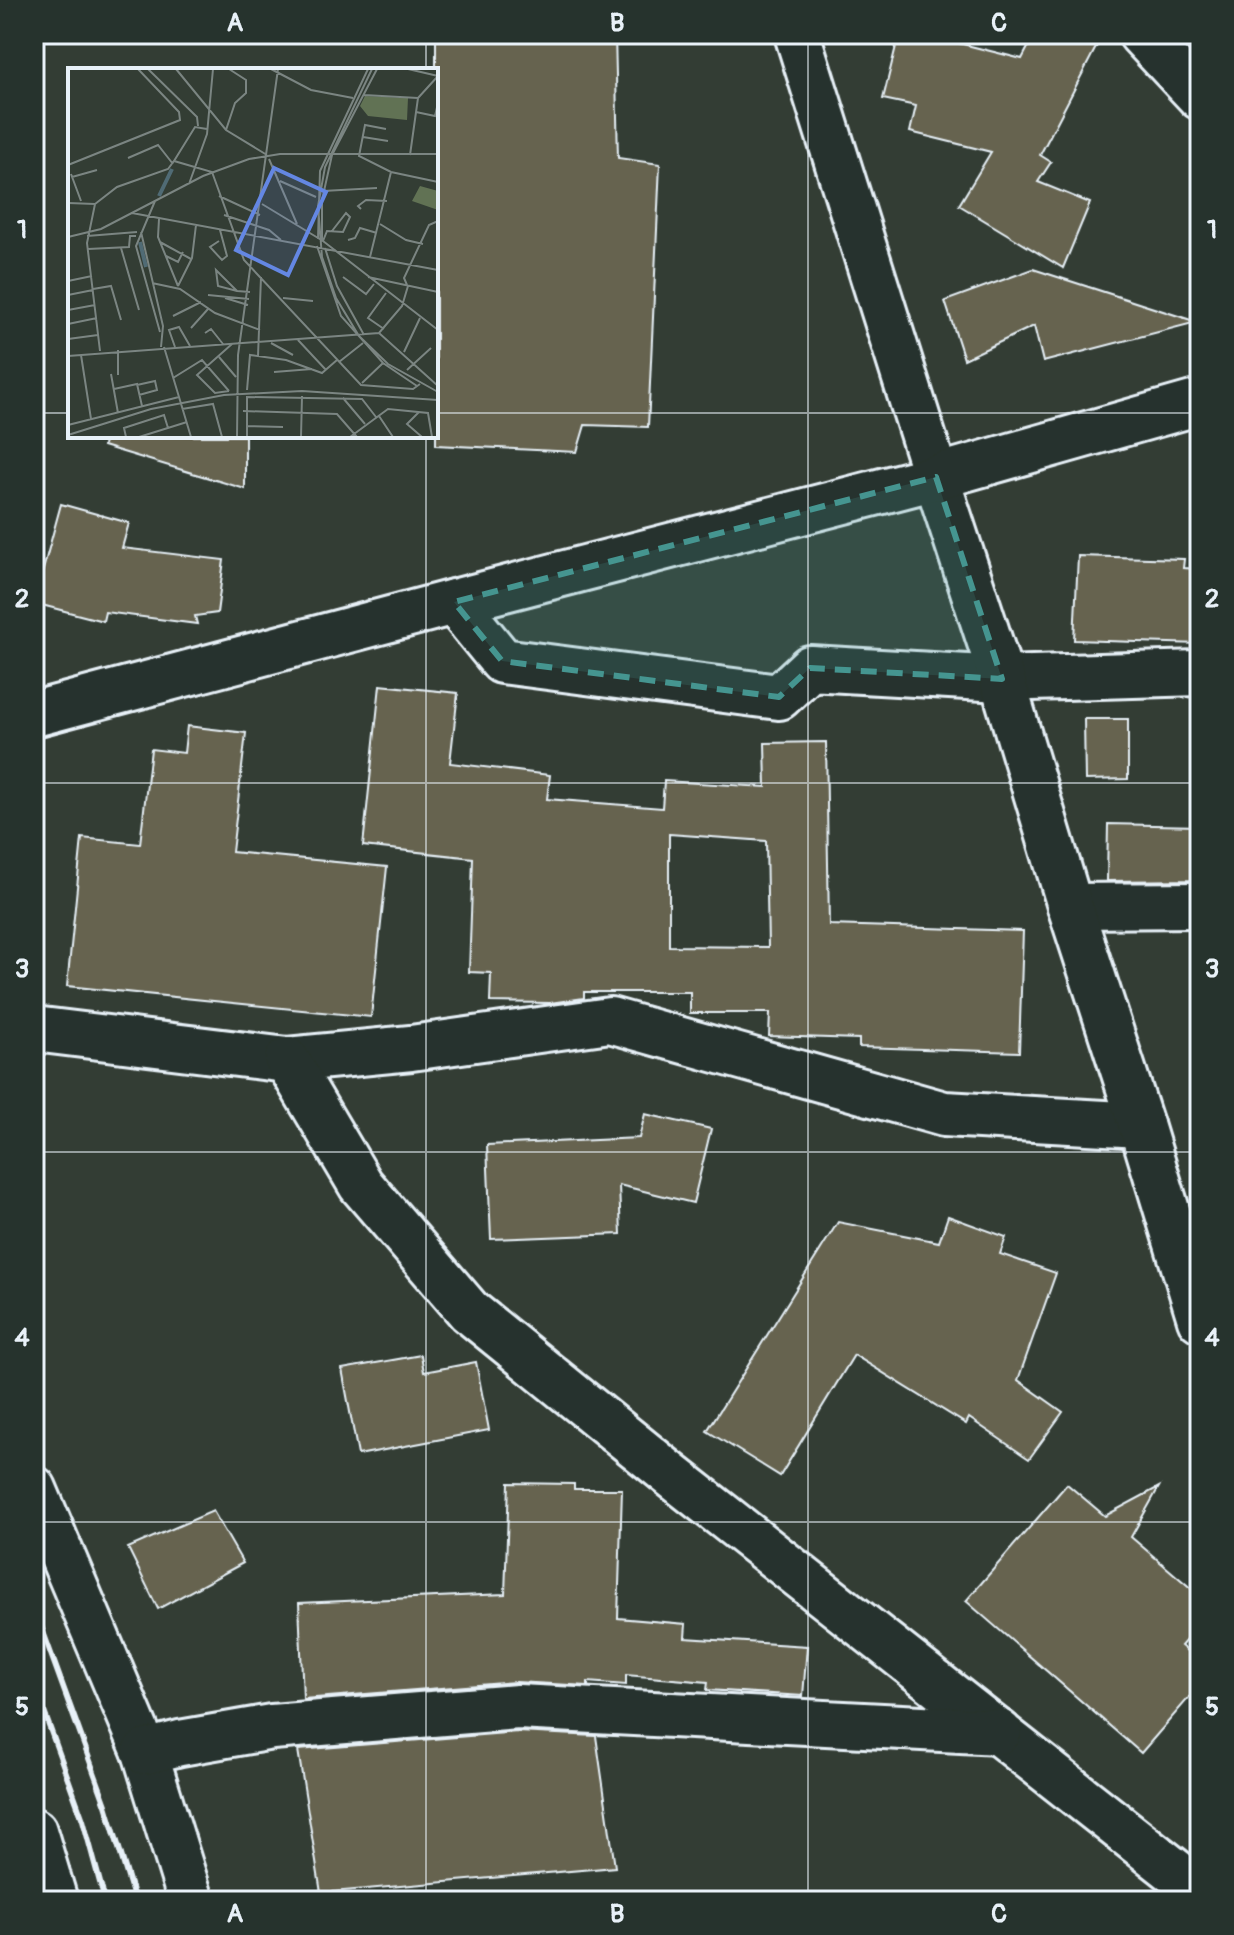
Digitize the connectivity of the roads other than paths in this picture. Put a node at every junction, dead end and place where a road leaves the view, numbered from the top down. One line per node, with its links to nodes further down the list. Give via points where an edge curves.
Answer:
1 (797, 34): 5 (street)
2 (1141, 34): 3 (street)
3 (1200, 97)
4 (1200, 402): 5 (street)
5 (936, 477): 6 (street); 8 (street)
6 (454, 602): 8 (street, via 502,661 779,697 810,668); 9 (street)
7 (1200, 673): 8 (street)
8 (1002, 679): 11 (street)
9 (34, 714)
10 (1200, 905): 11 (street)
11 (1070, 906): 14 (street)
12 (34, 1029): 13 (street)
13 (287, 1060): 14 (street, via 610,1020 944,1114); 17 (street, via 361,1185 469,1311)
14 (1141, 1125): 15 (street)
15 (1200, 1319)
16 (34, 1489): 18 (street)
17 (999, 1732): 18 (street, via 518,1707 272,1727); 20 (street)
18 (145, 1752): 22 (street)
19 (34, 1831): 21 (street)
20 (1200, 1891)
21 (55, 1901)
22 (191, 1901)

